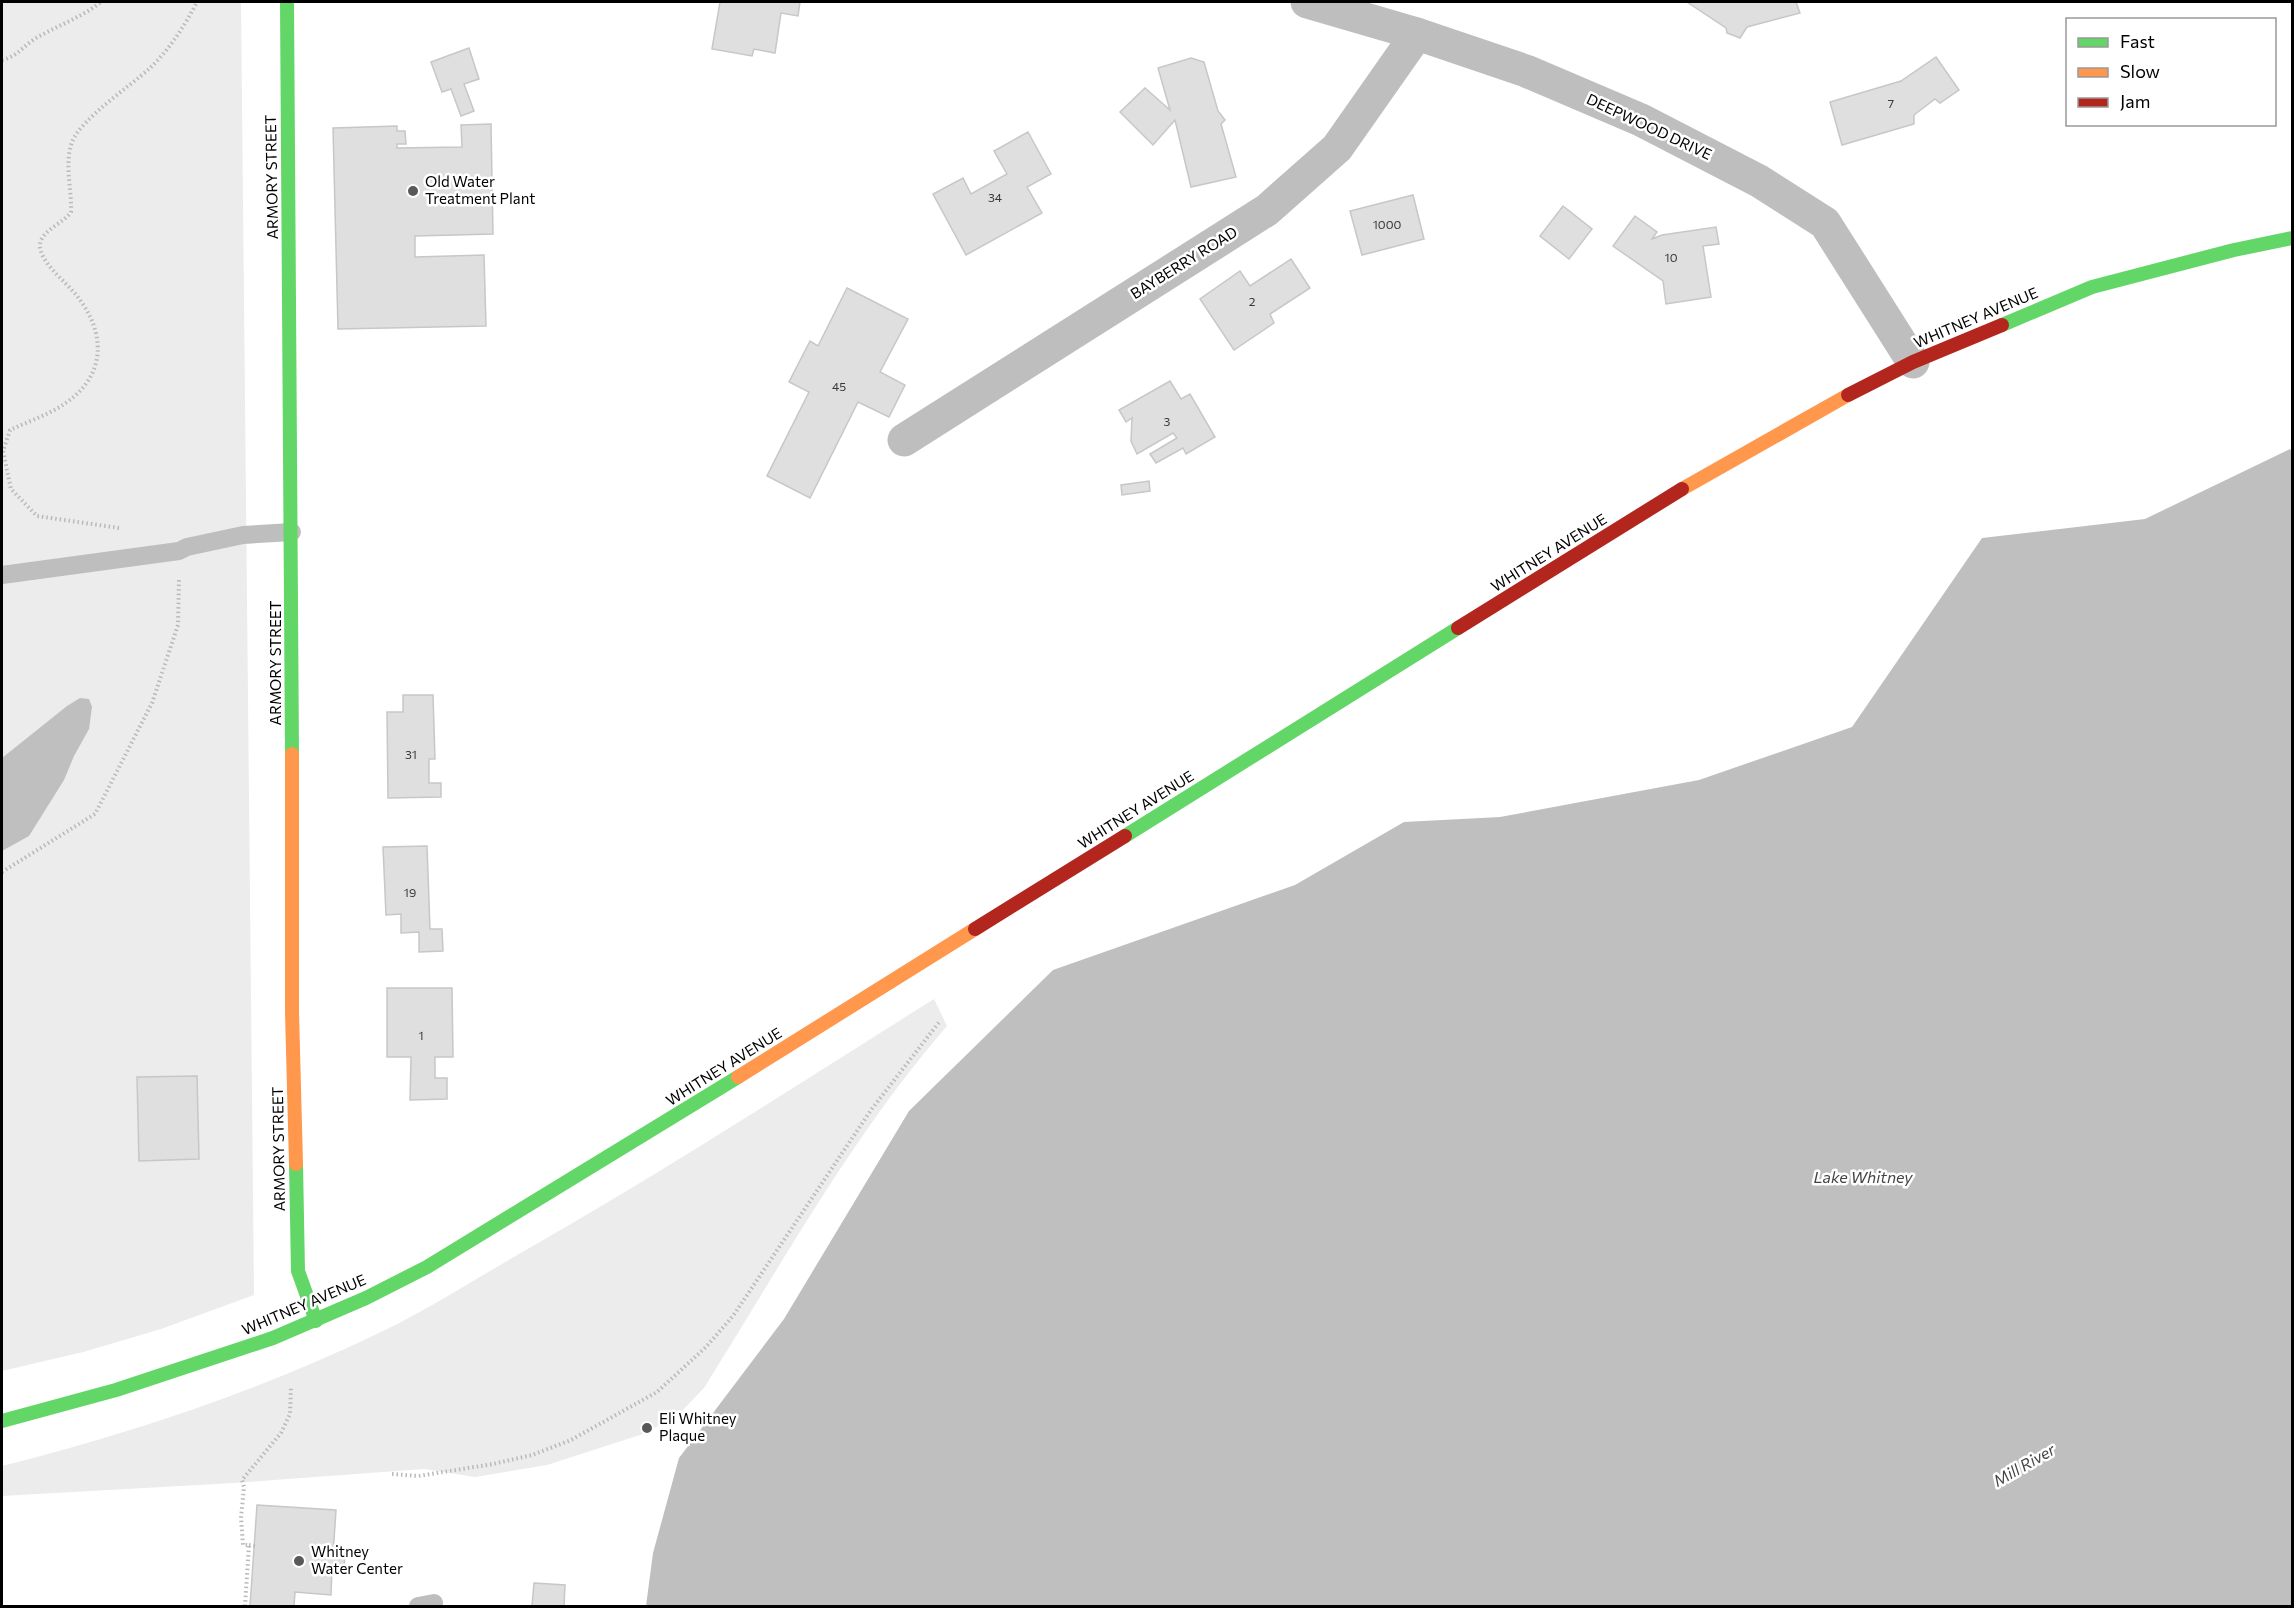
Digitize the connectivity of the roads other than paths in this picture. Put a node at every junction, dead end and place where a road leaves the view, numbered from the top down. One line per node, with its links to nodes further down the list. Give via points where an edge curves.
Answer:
1 (287, 2): 7 (main road, ARMORY STREET)
2 (1306, 2): 3 (street, DEEPWOOD DRIVE)
3 (1417, 34): 5 (street, DEEPWOOD DRIVE, via 1526,71 1641,120 1759,181 1825,223); 6 (street, BAYBERRY ROAD, via 1337,148 1267,210)
4 (2292, 238): 5 (main road, WHITNEY AVENUE, via 2092,287)
5 (1913, 362): 9 (main road, WHITNEY AVENUE, via 1704,475 622,1150 427,1267)
6 (904, 440)
7 (292, 532): 8 (lane, via 243,535 179,551); 9 (main road, ARMORY STREET, via 292,1012 298,1271)
8 (2, 575)
9 (316, 1321): 10 (main road, WHITNEY AVENUE, via 192,1367)
10 (2, 1420)

